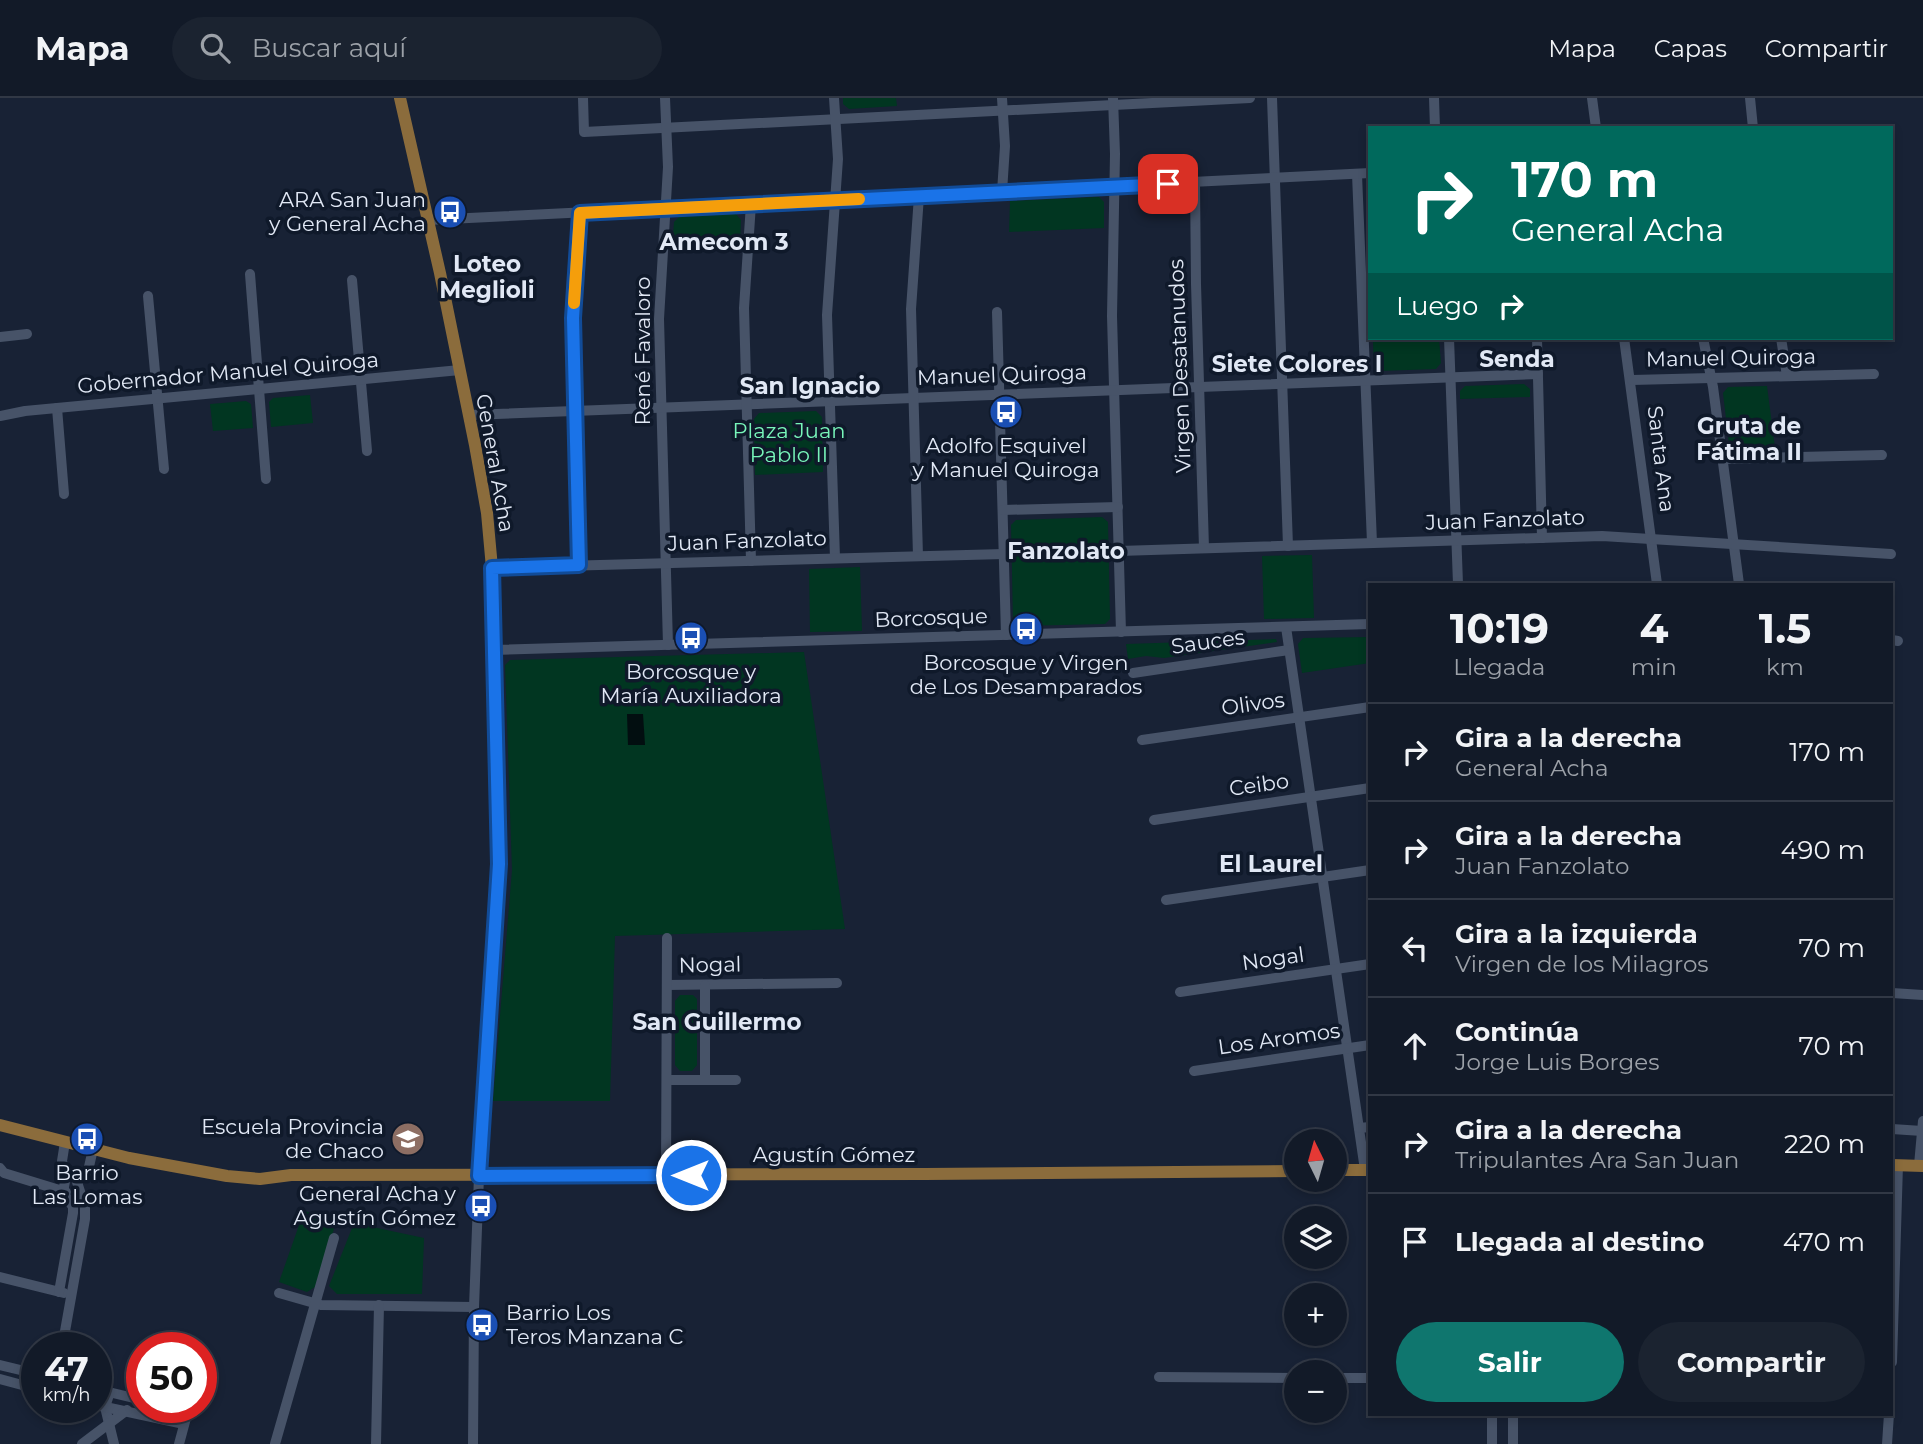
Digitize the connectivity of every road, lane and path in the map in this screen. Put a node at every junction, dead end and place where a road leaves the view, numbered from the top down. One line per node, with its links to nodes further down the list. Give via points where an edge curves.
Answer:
1 (400, 98): 30 (main road, General Acha)
2 (583, 98): 18 (street, via 584,132)
3 (665, 98): 18 (street, René Favaloro)
4 (834, 98): 14 (street)
5 (1002, 98): 13 (street)
6 (1250, 98): 11 (street)
7 (1272, 98): 21 (street)
8 (1434, 98): 15 (street)
9 (1592, 98): 16 (street)
10 (1750, 98): 17 (street)
11 (1192, 99): 12 (street)
12 (1113, 102): 13 (street); 23 (street)
13 (1003, 111): 14 (street); 24 (street)
14 (835, 120): 18 (street); 26 (street)
15 (1435, 126)
16 (1595, 126)
17 (1753, 126)
18 (666, 128): 28 (street, René Favaloro)
19 (1368, 173): 20 (street)
20 (1356, 174): 21 (street); 50 (street)
21 (1275, 178): 22 (street); 51 (street)
22 (1195, 182): 23 (street); 52 (street, Virgen Desatanudos)
23 (1115, 187): 24 (street); 54 (street)
24 (1002, 192): 25 (street)
25 (919, 196): 26 (street); 56 (street, via 911,309)
26 (835, 200): 27 (street); 58 (street, via 827,315)
27 (751, 204): 28 (street); 59 (street, via 744,308)
28 (666, 208): 29 (street); 60 (street, René Favaloro, via 659,319)
29 (580, 213): 30 (street); 62 (street, via 573,318)
30 (428, 220): 42 (main road, General Acha)
31 (250, 274): 53 (street)
32 (352, 280): 48 (street)
33 (148, 296): 57 (street)
34 (997, 312): 55 (street)
35 (27, 334): 36 (street)
36 (0, 337)
37 (1449, 340): 46 (street)
38 (1537, 340): 43 (street)
39 (1624, 340): 49 (street, Santa Ana)
40 (1703, 340): 47 (street)
41 (1781, 340): 45 (street)
42 (460, 370): 48 (street, Gobernador Manuel Quiroga); 63 (main road, General Acha)
43 (1538, 374): 46 (street, Manuel Quiroga); 73 (street)
44 (1874, 374): 45 (street, Manuel Quiroga)
45 (1787, 376): 47 (street, Manuel Quiroga)
46 (1451, 377): 50 (street, Manuel Quiroga); 75 (street)
47 (1710, 378): 49 (street, Manuel Quiroga); 67 (street)
48 (361, 380): 53 (street, Gobernador Manuel Quiroga); 65 (street)
49 (1632, 380): 74 (street, Santa Ana)
50 (1365, 381): 51 (street, Manuel Quiroga); 76 (street)
51 (1282, 384): 52 (street, Manuel Quiroga); 78 (street)
52 (1199, 387): 54 (street, Manuel Quiroga); 79 (street, Virgen Desatanudos)
53 (259, 390): 57 (street, Gobernador Manuel Quiroga); 69 (street)
54 (1115, 390): 55 (street, Manuel Quiroga); 71 (street)
55 (999, 395): 56 (street, Manuel Quiroga); 72 (street)
56 (914, 398): 58 (street, Manuel Quiroga); 83 (street)
57 (157, 399): 61 (street, Gobernador Manuel Quiroga); 68 (street)
58 (830, 401): 59 (street, Manuel Quiroga); 84 (street)
59 (747, 404): 60 (street, Manuel Quiroga); 85 (street)
60 (661, 407): 62 (street, Manuel Quiroga); 86 (street, René Favaloro)
61 (57, 408): 64 (street, Gobernador Manuel Quiroga); 70 (street)
62 (575, 411): 63 (street, Manuel Quiroga); 87 (street)
63 (468, 415): 88 (main road, General Acha)
64 (0, 416)
65 (367, 451)
66 (1882, 456): 67 (street)
67 (1722, 458): 77 (street)
68 (163, 469)
69 (266, 479)
70 (64, 494)
71 (1118, 507): 72 (street); 80 (street)
72 (1003, 510): 81 (street)
73 (1542, 538): 74 (street, Juan Fanzolato); 75 (street, Juan Fanzolato)
74 (1651, 540): 77 (street, Juan Fanzolato); 90 (street, Santa Ana)
75 (1456, 541): 76 (street, Juan Fanzolato); 89 (street)
76 (1372, 543): 78 (street, Juan Fanzolato)
77 (1734, 544): 82 (street, Juan Fanzolato); 91 (street)
78 (1288, 546): 79 (street, Juan Fanzolato)
79 (1204, 548): 80 (street, Juan Fanzolato)
80 (1119, 551): 94 (street)
81 (1004, 554): 83 (street, Juan Fanzolato); 95 (street)
82 (1891, 554)
83 (918, 556): 84 (street, Juan Fanzolato)
84 (835, 558): 85 (street, Juan Fanzolato)
85 (751, 561): 86 (street, Juan Fanzolato)
86 (666, 563): 87 (street, Juan Fanzolato); 96 (street, René Favaloro)
87 (579, 565): 88 (street, Juan Fanzolato)
88 (492, 568): 97 (main road, General Acha)
89 (1458, 583)
90 (1657, 583)
91 (1739, 583)
92 (1368, 624): 93 (street, Borcosque)
93 (1286, 627): 94 (street, Borcosque); 98 (street)
94 (1121, 632): 95 (street, Borcosque)
95 (1006, 635): 96 (street, Borcosque)
96 (668, 645): 97 (street, Borcosque)
97 (493, 650): 138 (main road, General Acha, via 499,864)
98 (1289, 650): 99 (street, Sauces); 101 (street)
99 (1133, 673)
100 (1368, 707): 101 (street, Olivos)
101 (1299, 717): 102 (street, Olivos); 104 (street)
102 (1142, 740)
103 (1368, 788): 104 (street, Ceibo)
104 (1310, 797): 105 (street, Ceibo); 107 (street)
105 (1154, 820)
106 (1368, 870): 107 (street)
107 (1322, 877): 108 (street); 111 (street)
108 (1166, 900)
109 (667, 938): 113 (street)
110 (1368, 964): 111 (street, Nogal)
111 (1336, 969): 115 (street, Nogal); 119 (street)
112 (837, 983): 114 (street, Nogal)
113 (667, 985): 114 (street, Nogal); 121 (street)
114 (705, 985): 122 (street)
115 (1181, 992)
116 (1893, 993): 117 (street)
117 (1923, 995)
118 (1368, 1045): 119 (street, Los Aromos)
119 (1347, 1049): 120 (street, Los Aromos); 127 (street)
120 (1194, 1071)
121 (667, 1080): 122 (street); 137 (street)
122 (705, 1080): 123 (street)
123 (736, 1080)
124 (0, 1125): 129 (main road, Agustín Gómez)
125 (1923, 1126): 128 (street); 132 (street)
126 (1368, 1127): 127 (street)
127 (1359, 1128): 135 (street)
128 (1893, 1129)
129 (65, 1142): 130 (main road, Agustín Gómez); 139 (street)
130 (93, 1149): 138 (main road, Agustín Gómez, via 260,1180 291,1175); 140 (street, via 88,1171 77,1182)
131 (1895, 1165): 132 (main road); 146 (street)
132 (1921, 1166)
133 (0, 1168): 139 (street)
134 (1348, 1170): 135 (main road)
135 (1368, 1170)
136 (1284, 1171): 137 (main road, Agustín Gómez)
137 (666, 1175): 138 (main road, Agustín Gómez)
138 (479, 1176): 149 (street)
139 (63, 1192): 140 (street); 143 (street, via 73,1213)
140 (80, 1193): 145 (street, via 85,1219)
141 (334, 1238): 147 (street)
142 (0, 1277): 143 (street)
143 (58, 1292): 145 (street)
144 (279, 1293): 147 (street)
145 (71, 1295): 150 (street)
146 (1893, 1296)
147 (315, 1303): 148 (street); 169 (street)
148 (379, 1305): 149 (street); 170 (street)
149 (474, 1307): 171 (street)
150 (65, 1332)
151 (0, 1365): 152 (street)
152 (21, 1370)
153 (1159, 1377): 154 (street)
154 (1284, 1378)
155 (1347, 1378): 156 (street)
156 (1368, 1378)
157 (0, 1379): 158 (street)
158 (21, 1385)
159 (126, 1411): 164 (street)
160 (1492, 1416): 172 (street)
161 (1513, 1416): 173 (street)
162 (1889, 1416): 174 (street)
163 (180, 1423): 165 (street)
164 (109, 1424): 166 (street); 167 (street)
165 (184, 1424): 168 (street)
166 (82, 1444)
167 (114, 1444)
168 (179, 1444)
169 (275, 1444)
170 (376, 1444)
171 (472, 1444)
172 (1492, 1444)
173 (1513, 1444)
174 (1887, 1444)

